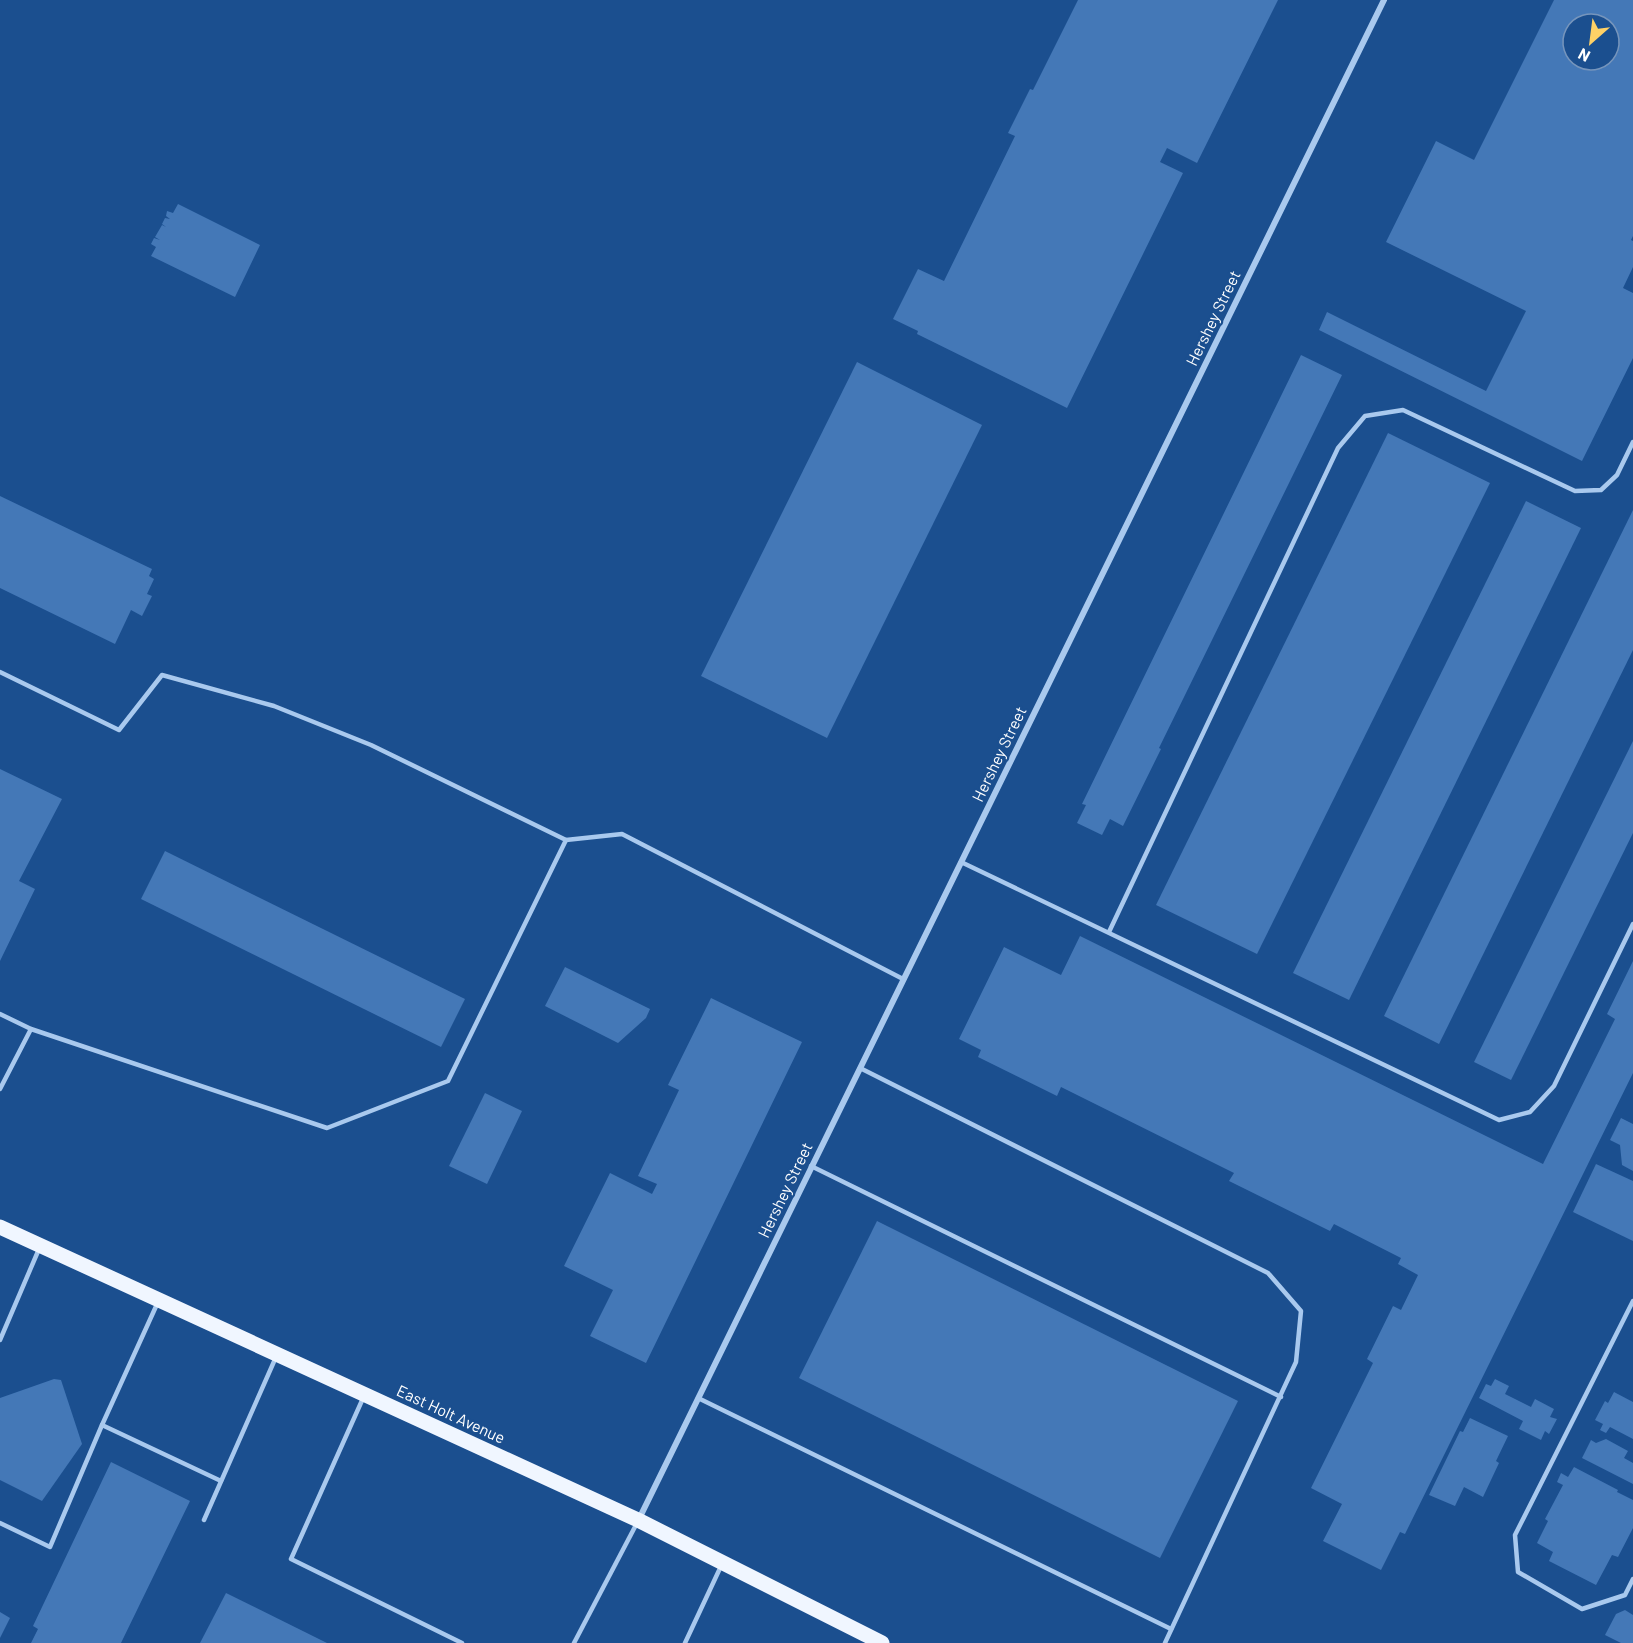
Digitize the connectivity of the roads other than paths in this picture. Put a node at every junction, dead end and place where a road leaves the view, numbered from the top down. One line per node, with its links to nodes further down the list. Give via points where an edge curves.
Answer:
1 (1384, 0): 5 (street, Hershey Street)
2 (1633, 442): 7 (lane, via 1617,475 1601,490 1575,491 1403,410 1365,416 1338,448)
3 (0, 672): 4 (lane, via 119,730 162,675 274,706 371,745)
4 (566, 840): 8 (lane, via 622,834); 10 (lane, via 448,1081 327,1128)
5 (961, 862): 7 (lane); 8 (street, Hershey Street)
6 (1633, 924): 7 (lane, via 1554,1086 1530,1112 1499,1120)
7 (1109, 932)
8 (903, 979): 11 (street, Hershey Street)
9 (0, 1014): 10 (lane)
10 (31, 1029): 12 (lane)
11 (860, 1068): 13 (street, Hershey Street); 21 (lane, via 1268,1273 1301,1311 1296,1362)
12 (0, 1089)
13 (812, 1166): 21 (lane); 22 (street, Hershey Street)
14 (0, 1227): 15 (main road, East Holt Avenue)
15 (41, 1245): 16 (main road, East Holt Avenue); 18 (lane)
16 (159, 1300): 19 (main road, East Holt Avenue); 23 (lane)
17 (1633, 1301): 29 (lane, via 1515,1535 1518,1572 1582,1609 1625,1595)
18 (0, 1341)
19 (277, 1354): 20 (main road, East Holt Avenue); 24 (lane)
20 (365, 1394): 26 (main road, East Holt Avenue); 31 (lane, via 291,1558)
21 (1281, 1397): 30 (lane)
22 (698, 1398): 26 (street, Hershey Street); 30 (lane)
23 (102, 1425): 24 (lane); 27 (lane, via 51,1547)
24 (221, 1481): 25 (lane)
25 (204, 1520)
26 (638, 1520): 28 (main road, East Holt Avenue); 32 (lane)
27 (0, 1523)
28 (723, 1563): 33 (lane); 34 (main road, East Holt Avenue)
29 (1633, 1579)
30 (1171, 1629): 35 (lane)
31 (462, 1643)
32 (574, 1643)
33 (685, 1643)
34 (881, 1643)
35 (1164, 1643)

